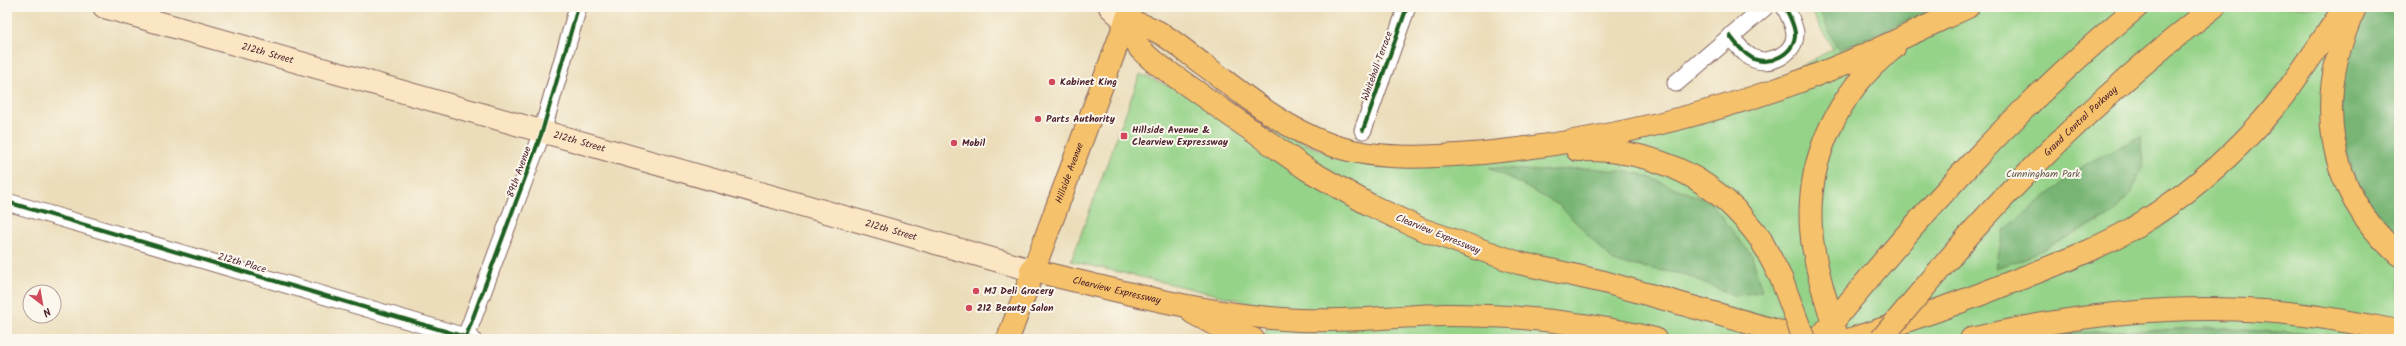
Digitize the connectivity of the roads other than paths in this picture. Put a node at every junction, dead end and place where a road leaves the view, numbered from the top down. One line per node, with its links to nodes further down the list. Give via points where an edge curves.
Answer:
1 (104, 7): 12 (main road, 212th Street)
2 (578, 7): 18 (street, 89th Avenue)
3 (1110, 7): 13 (main road)
4 (1407, 7): 17 (street, Whitehall Terrace)
5 (1765, 7): 15 (street)
6 (1785, 7): 15 (street, via 1795,34 1794,43 1784,55 1767,62 1752,58)
7 (1968, 7): 14 (main road)
8 (2137, 7): 30 (main road, via 2020,112 1917,220)
9 (2214, 7): 33 (main road, Grand Central Parkway, bridge, via 2151,57 2037,162 1970,234)
10 (2345, 7): 32 (main road, bridge, via 2292,84 2257,127 2210,172 2137,226 2086,252 1947,308)
11 (2356, 7): 21 (main road, via 2333,74 2330,108 2334,142 2343,174 2356,202 2379,235)
12 (147, 13): 18 (main road, 212th Street)
13 (1128, 15): 19 (main road, via 1138,23 1160,33 1282,122 1323,142 1340,149 1379,155); 22 (main road, Hillside Avenue, via 1048,235); 29 (main road, Clearview Expressway, via 1140,49 1153,61 1308,170 1395,217 1452,241 1519,263 1604,282)
14 (1931, 24): 19 (main road, via 1787,86 1707,112 1666,123 1576,140); 31 (main road, via 1872,66 1850,92 1830,126 1817,162 1811,218 1815,256)
15 (1730, 36): 16 (street)
16 (1676, 83)
17 (1363, 130)
18 (542, 132): 22 (main road, 212th Street); 25 (street, 89th Avenue)
19 (1457, 155): 29 (main road, bridge, via 1588,150 1645,157 1683,171 1722,196 1761,240 1781,278)
20 (7, 202): 25 (street, 212th Place)
21 (2399, 255)
22 (1032, 270): 23 (main road, Clearview Expressway); 26 (main road, Hillside Avenue)
23 (1176, 304): 27 (main road, via 1227,331); 28 (main road, Clearview Expressway, via 1232,314 1298,320 1358,320 1443,315 1508,317 1606,328)
24 (2399, 331): 34 (main road, via 2266,311 2185,309 2056,321)
25 (468, 338)
26 (1008, 339)
27 (1253, 339)
28 (1655, 339)
29 (1805, 339)
30 (1819, 339)
31 (1838, 339)
32 (1850, 339)
33 (1881, 339)
34 (1970, 339)

